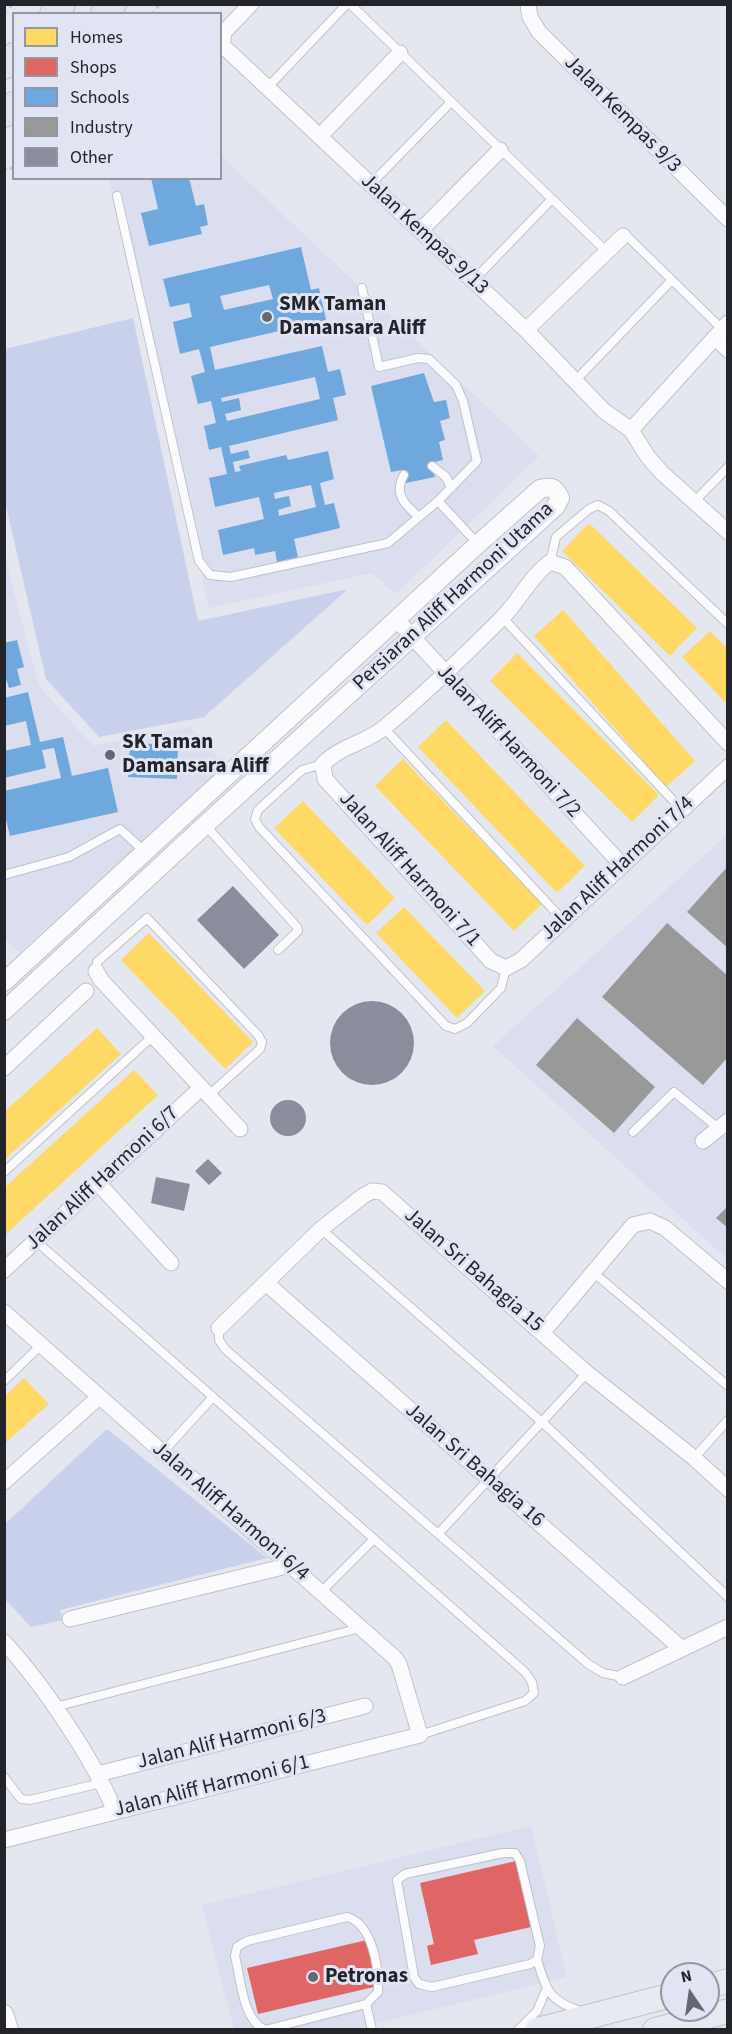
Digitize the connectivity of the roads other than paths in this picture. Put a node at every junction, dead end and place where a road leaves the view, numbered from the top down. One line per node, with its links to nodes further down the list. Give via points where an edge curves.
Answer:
1 (252, 4): 4 (street)
2 (348, 4): 6 (lane); 7 (lane)
3 (528, 4): 14 (street, Jalan Kempas 9/3, via 539,32)
4 (222, 37)
5 (222, 45): 7 (street, Jalan Kempas 9/13)
6 (400, 53): 8 (lane); 9 (street)
7 (267, 88): 9 (street, Jalan Kempas 9/13)
8 (451, 102): 10 (lane); 11 (lane)
9 (320, 136): 11 (street, Jalan Kempas 9/13)
10 (500, 150): 13 (lane); 15 (street)
11 (370, 185): 15 (street, Jalan Kempas 9/13)
12 (117, 196): 32 (lane, via 200,561 210,575 231,576 388,543)
13 (552, 199): 17 (lane); 19 (lane)
14 (728, 219)
15 (420, 231): 19 (street, Jalan Kempas 9/13)
16 (623, 236): 17 (street); 18 (lane)
17 (606, 251): 21 (street)
18 (671, 280): 22 (lane); 24 (lane)
19 (473, 281): 21 (street, Jalan Kempas 9/13)
20 (362, 288): 29 (lane, via 379,367 429,359 456,385 477,461)
21 (526, 330): 24 (street, Jalan Kempas 9/13)
22 (722, 330): 23 (street); 25 (street)
23 (728, 350)
24 (575, 381): 25 (street, Jalan Kempas 9/13, via 604,411)
25 (631, 430): 31 (street, via 648,457)
26 (432, 466): 29 (lane, via 446,477)
27 (728, 467): 31 (lane)
28 (404, 475): 32 (lane, via 399,482 399,494)
29 (451, 488): 30 (lane)
30 (438, 501): 32 (lane); 34 (lane)
31 (694, 502): 33 (street)
32 (419, 517)
33 (728, 532)
34 (477, 544): 37 (street, Persiaran Aliff Harmoni Utama); 39 (street, Persiaran Aliff Harmoni Utama, via 540,489 556,489 560,498 556,506)
35 (550, 562): 36 (street, via 538,571 525,593); 38 (lane, via 556,537 598,505 609,511); 42 (street, via 565,567)
36 (502, 617): 40 (street); 45 (lane)
37 (397, 620): 39 (street, Jalan Aliff Harmoni 7/2); 47 (street, Persiaran Aliff Harmoni Utama)
38 (728, 624)
39 (412, 637): 40 (street, Jalan Aliff Harmoni 7/2); 46 (street, Persiaran Aliff Harmoni Utama)
40 (444, 672): 41 (street); 48 (street, Jalan Aliff Harmoni 7/2)
41 (384, 728): 43 (street, via 332,754); 50 (lane)
42 (728, 743)
43 (323, 764): 52 (street, Jalan Aliff Harmoni 7/1, via 325,778 491,961); 52 (lane, via 302,770 258,810 255,819 259,827 446,1026 455,1029 467,1023 501,988)
44 (728, 767): 45 (street, Jalan Aliff Harmoni 7/4)
45 (682, 810): 48 (street, Jalan Aliff Harmoni 7/4)
46 (205, 825): 51 (lane, via 297,927 298,931); 56 (street, Persiaran Aliff Harmoni Utama)
47 (145, 852): 49 (lane, via 120,829 69,857); 54 (street, Persiaran Aliff Harmoni Utama)
48 (621, 864): 50 (street, Jalan Aliff Harmoni 7/4)
49 (4, 875)
50 (562, 919): 52 (street, Jalan Aliff Harmoni 7/4, via 521,960)
51 (278, 950)
52 (506, 968)
53 (96, 971): 57 (street, via 100,980); 59 (lane, via 97,962 147,918 258,1035 260,1049)
54 (4, 982)
55 (86, 991): 58 (street)
56 (4, 1011)
57 (154, 1035): 59 (street); 64 (lane)
58 (4, 1068)
59 (205, 1091): 61 (street); 65 (street, Jalan Aliff Harmoni 6/7)
60 (723, 1124): 62 (lane, via 674,1092); 63 (street)
61 (240, 1129)
62 (633, 1132)
63 (703, 1141)
64 (4, 1172)
65 (99, 1184): 67 (street, Jalan Aliff Harmoni 6/7); 68 (street)
66 (321, 1229): 72 (street, Jalan Sri Bahagia 15); 75 (street, Jalan Sri Bahagia 15, via 363,1196 372,1191 382,1192); 83 (lane)
67 (36, 1241): 69 (street, Jalan Aliff Harmoni 6/7); 80 (lane)
68 (171, 1263)
69 (4, 1270)
70 (594, 1273): 71 (street, via 633,1225 650,1221 665,1228); 75 (street); 79 (lane)
71 (728, 1281)
72 (266, 1283): 74 (street, Jalan Sri Bahagia 15); 86 (street, Jalan Sri Bahagia 16)
73 (4, 1312): 76 (street, Jalan Aliff Harmoni 6/4)
74 (219, 1328): 89 (lane, via 219,1340 225,1349)
75 (543, 1332): 77 (street, Jalan Sri Bahagia 15)
76 (41, 1346): 78 (lane); 81 (street, Jalan Aliff Harmoni 6/4)
77 (587, 1372): 83 (lane); 85 (street, Jalan Sri Bahagia 15)
78 (4, 1381)
79 (728, 1386)
80 (213, 1397): 84 (lane); 90 (lane)
81 (99, 1398): 84 (street, Jalan Aliff Harmoni 6/4); 87 (street)
82 (728, 1420): 85 (lane)
83 (542, 1422): 86 (lane); 93 (lane)
84 (163, 1452): 91 (street, Jalan Aliff Harmoni 6/4)
85 (694, 1458): 88 (street, Jalan Sri Bahagia 15)
86 (489, 1479): 89 (lane); 98 (street, Jalan Sri Bahagia 16)
87 (4, 1482)
88 (728, 1489)
89 (439, 1533): 99 (lane, via 588,1664 603,1673)
90 (373, 1540): 92 (lane); 102 (lane, via 525,1672 534,1687 534,1693 525,1701)
91 (291, 1566): 92 (street, Jalan Aliff Harmoni 6/4); 94 (street)
92 (321, 1592): 96 (street, Jalan Aliff Harmoni 6/4)
93 (728, 1597)
94 (70, 1619)
95 (728, 1627): 98 (street)
96 (360, 1628): 101 (lane); 102 (street, Jalan Aliff Harmoni 6/4, via 399,1664)
97 (4, 1642): 101 (street)
98 (682, 1649): 99 (street)
99 (623, 1677)
100 (365, 1706): 104 (street, Jalan Alif Harmoni 6/3)
101 (53, 1707): 104 (street)
102 (420, 1735): 105 (street, Jalan Aliff Harmoni 6/1)
103 (4, 1778): 104 (lane, via 21,1799 30,1800)
104 (100, 1778): 105 (street)
105 (115, 1812): 106 (street, Jalan Aliff Harmoni 6/1)
106 (4, 1840)
107 (537, 1960): 107 (lane, via 432,1987 419,1984 414,1977 397,1880 405,1874 503,1852 515,1853 540,1946); 108 (lane)
108 (546, 1990): 113 (lane, via 561,2004); 117 (lane, via 537,2011)
109 (660, 1998): 113 (main road)
110 (366, 2004): 115 (lane); 115 (lane, via 378,1992 379,1978 367,1932 352,1918 247,1941 237,1947 235,1956 250,2016); 116 (lane)
111 (728, 2011): 119 (main road)
112 (4, 2014): 114 (street)
113 (591, 2014): 118 (main road)
114 (9, 2030)
115 (265, 2030)
116 (372, 2030)
117 (518, 2030)
118 (537, 2030)
119 (655, 2030)

